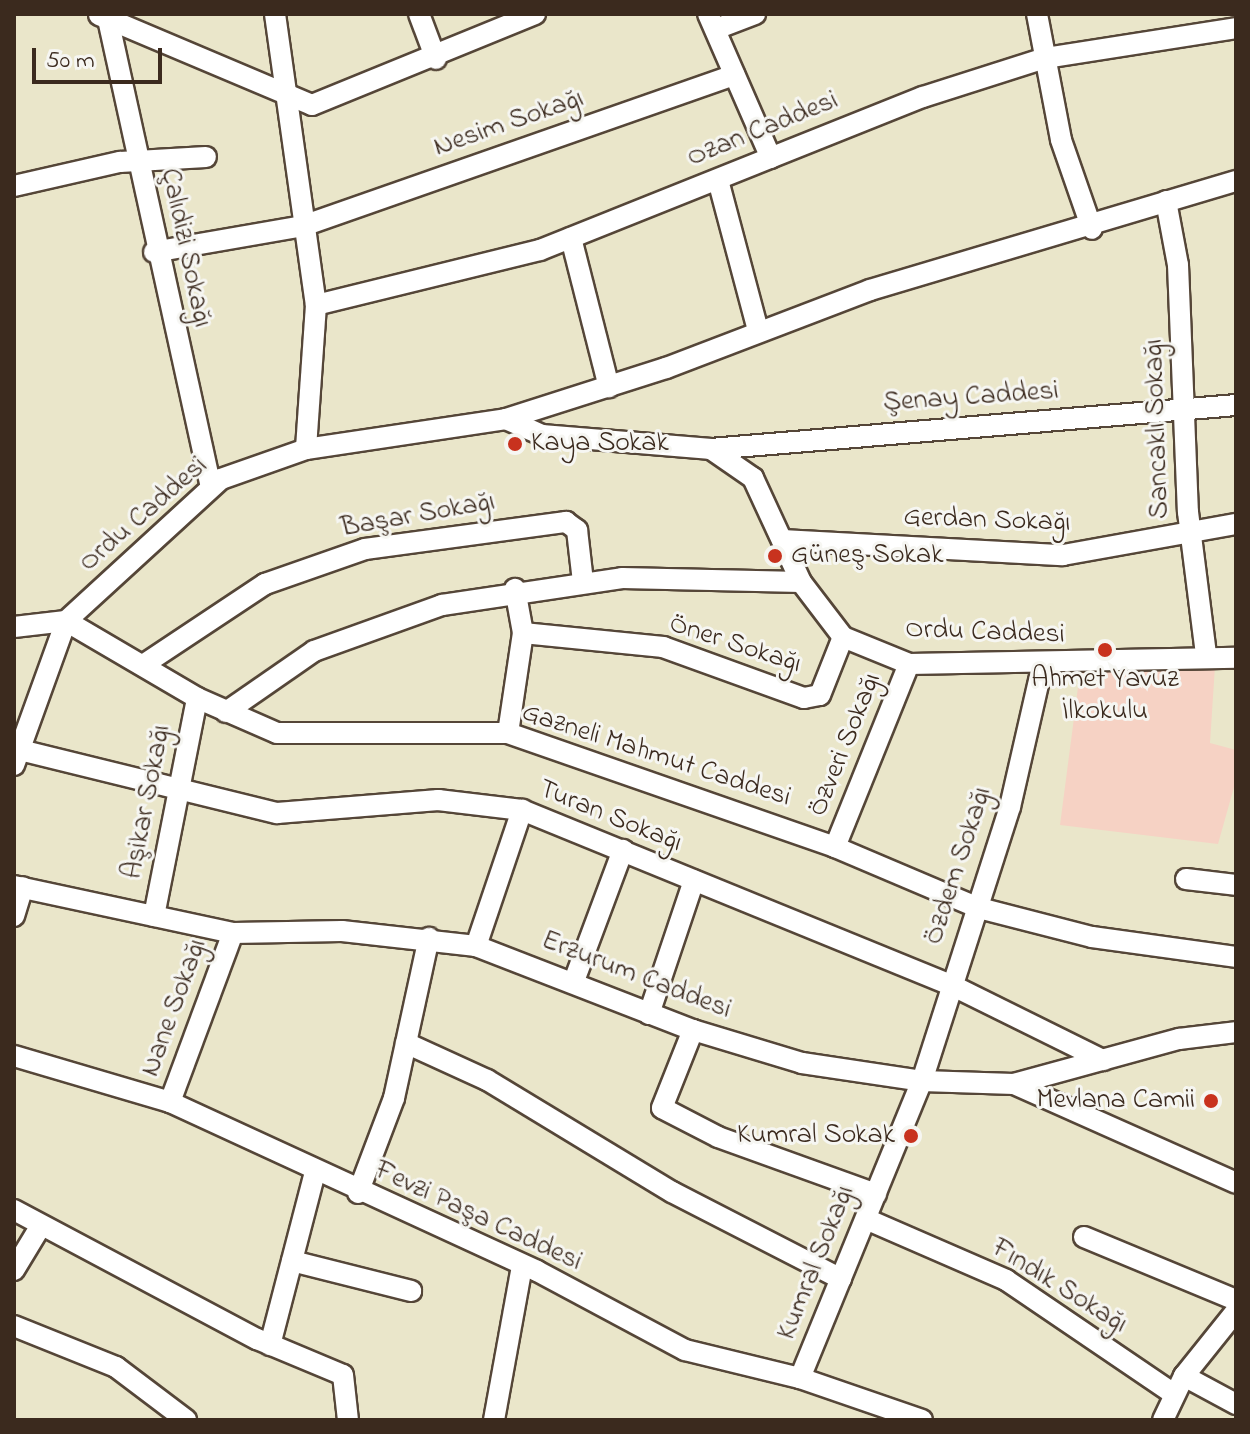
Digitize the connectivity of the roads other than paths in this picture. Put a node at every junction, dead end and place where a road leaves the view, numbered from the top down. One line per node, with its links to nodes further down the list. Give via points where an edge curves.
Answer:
1 (275, 14): 12 (street)
2 (419, 14): 10 (street)
3 (535, 14): 10 (street)
4 (755, 14): 7 (street)
5 (1037, 14): 9 (street)
6 (101, 16): 12 (street); 15 (street, Çalıdizi Sokağı)
7 (712, 22): 11 (street)
8 (1236, 28): 9 (street, Ozan Caddesi)
9 (1045, 58): 14 (street, Ozan Caddesi); 21 (street, via 1061,140)
10 (436, 59): 12 (street, via 333,102)
11 (734, 75): 14 (street); 20 (street, Nesim Sokağı)
12 (285, 98): 20 (street)
13 (206, 157): 15 (street)
14 (771, 158): 16 (street, Ozan Caddesi)
15 (138, 160): 18 (street); 23 (street, Çalıdizi Sokağı)
16 (718, 180): 22 (street, Ozan Caddesi); 25 (street)
17 (1236, 181): 19 (street, Ordu Caddesi)
18 (14, 186)
19 (1166, 201): 21 (street, Ordu Caddesi); 28 (street, Sancaklı Sokağı, via 1178,265)
20 (303, 226): 23 (street, Nesim Sokağı); 24 (street)
21 (1092, 229): 25 (street, Ordu Caddesi, via 870,290)
22 (571, 238): 24 (street, Ozan Caddesi); 26 (street)
23 (154, 252): 32 (street, Çalıdizi Sokağı)
24 (316, 305): 30 (street)
25 (758, 330): 26 (street, Ordu Caddesi)
26 (609, 387): 29 (street, Ordu Caddesi)
27 (1236, 405): 28 (street, Şenay Caddesi)
28 (1187, 409): 31 (street, Şenay Caddesi); 34 (street, Sancaklı Sokağı)
29 (506, 419): 30 (street, Ordu Caddesi); 31 (street, via 542,435)
30 (306, 449): 32 (street, Ordu Caddesi)
31 (711, 449): 35 (street, via 753,478)
32 (211, 487): 39 (street, Ordu Caddesi)
33 (1236, 524): 34 (street, Gerdan Sokağı)
34 (1191, 536): 35 (street, Gerdan Sokağı, via 1063,555); 43 (street, Sancaklı Sokağı)
35 (782, 540): 37 (street)
36 (583, 582): 37 (street); 38 (street); 45 (street, Başar Sokağı, via 577,530 566,522 365,549 265,584)
37 (801, 582): 42 (street)
38 (515, 589): 41 (street); 49 (street, via 442,605 314,651)
39 (66, 621): 40 (street); 45 (street, Gazneli Mahmut Caddesi); 51 (street)
40 (14, 627)
41 (523, 633): 42 (street, Öner Sokağı, via 663,647 804,698 820,695); 50 (street)
42 (843, 637): 46 (street, Ordu Caddesi)
43 (1206, 655): 44 (street, Ordu Caddesi); 47 (street, Ordu Caddesi)
44 (1236, 658)
45 (146, 663): 48 (street, Gazneli Mahmut Caddesi)
46 (909, 664): 47 (street, Ordu Caddesi); 54 (street, Özveri Sokağı)
47 (1042, 667): 60 (street, Özdem Sokağı)
48 (197, 698): 49 (street, Gazneli Mahmut Caddesi); 52 (street, Aşikar Sokağı)
49 (226, 712): 50 (street, Gazneli Mahmut Caddesi, via 277,733)
50 (508, 733): 54 (street, Gazneli Mahmut Caddesi)
51 (17, 757): 52 (street, Turan Sokağı)
52 (180, 785): 53 (street, Turan Sokağı, via 277,813 428,800); 62 (street, Aşikar Sokağı)
53 (522, 810): 55 (street, Turan Sokağı); 65 (street)
54 (835, 847): 60 (street, Gazneli Mahmut Caddesi)
55 (623, 850): 57 (street, Turan Sokağı); 67 (street)
56 (1186, 879): 58 (street)
57 (694, 880): 68 (street, Turan Sokağı); 69 (street)
58 (1236, 885)
59 (18, 886): 61 (street); 62 (street, Erzurum Caddesi)
60 (979, 908): 66 (street, Gazneli Mahmut Caddesi, via 1092,937); 68 (street, Özdem Sokağı)
61 (14, 916)
62 (154, 916): 63 (street, Erzurum Caddesi)
63 (233, 933): 64 (street, Erzurum Caddesi); 77 (street, Nane Sokağı)
64 (429, 938): 65 (street, Erzurum Caddesi); 72 (street)
65 (476, 946): 67 (street, Erzurum Caddesi)
66 (1236, 957)
67 (574, 981): 69 (street, Erzurum Caddesi)
68 (949, 984): 74 (street, Turan Sokağı); 75 (street, Özdem Sokağı)
69 (649, 1014): 70 (street, Erzurum Caddesi)
70 (693, 1030): 75 (street, Erzurum Caddesi, via 802,1063); 81 (street, via 662,1108 718,1137)
71 (1236, 1032): 74 (street, Erzurum Caddesi)
72 (406, 1043): 80 (street); 89 (street, via 487,1080 672,1192)
73 (14, 1056): 77 (street, Fevzi Paşa Caddesi)
74 (1103, 1060): 76 (street, Erzurum Caddesi)
75 (922, 1081): 76 (street, Erzurum Caddesi); 81 (street, Kumral Sokağı)
76 (1014, 1084): 79 (street)
77 (170, 1102): 78 (street, Fevzi Paşa Caddesi)
78 (315, 1172): 80 (street, Fevzi Paşa Caddesi); 86 (street)
79 (1236, 1183)
80 (358, 1193): 87 (street, Fevzi Paşa Caddesi)
81 (876, 1194): 83 (street, Kumral Sokağı)
82 (14, 1210): 84 (street)
83 (866, 1219): 89 (street, Kumral Sokağı); 96 (street, Fındık Sokağı, via 1006,1280)
84 (40, 1227): 88 (street); 94 (street)
85 (1084, 1237): 91 (street)
86 (292, 1261): 90 (street); 94 (street)
87 (522, 1266): 95 (street, Fevzi Paşa Caddesi, via 685,1350); 101 (street)
88 (14, 1270)
89 (841, 1279): 95 (street, Kumral Sokağı)
90 (411, 1291)
91 (1236, 1300)
92 (1236, 1311): 96 (street)
93 (14, 1326): 99 (street, via 116,1367)
94 (270, 1345): 100 (street, via 343,1375)
95 (800, 1378): 98 (street, Fevzi Paşa Caddesi)
96 (1179, 1385): 97 (street, Fındık Sokağı); 103 (street)
97 (1236, 1404)
98 (876, 1411): 102 (street, Fevzi Paşa Caddesi)
99 (186, 1420)
100 (348, 1420)
101 (494, 1420)
102 (922, 1420)
103 (1163, 1420)

